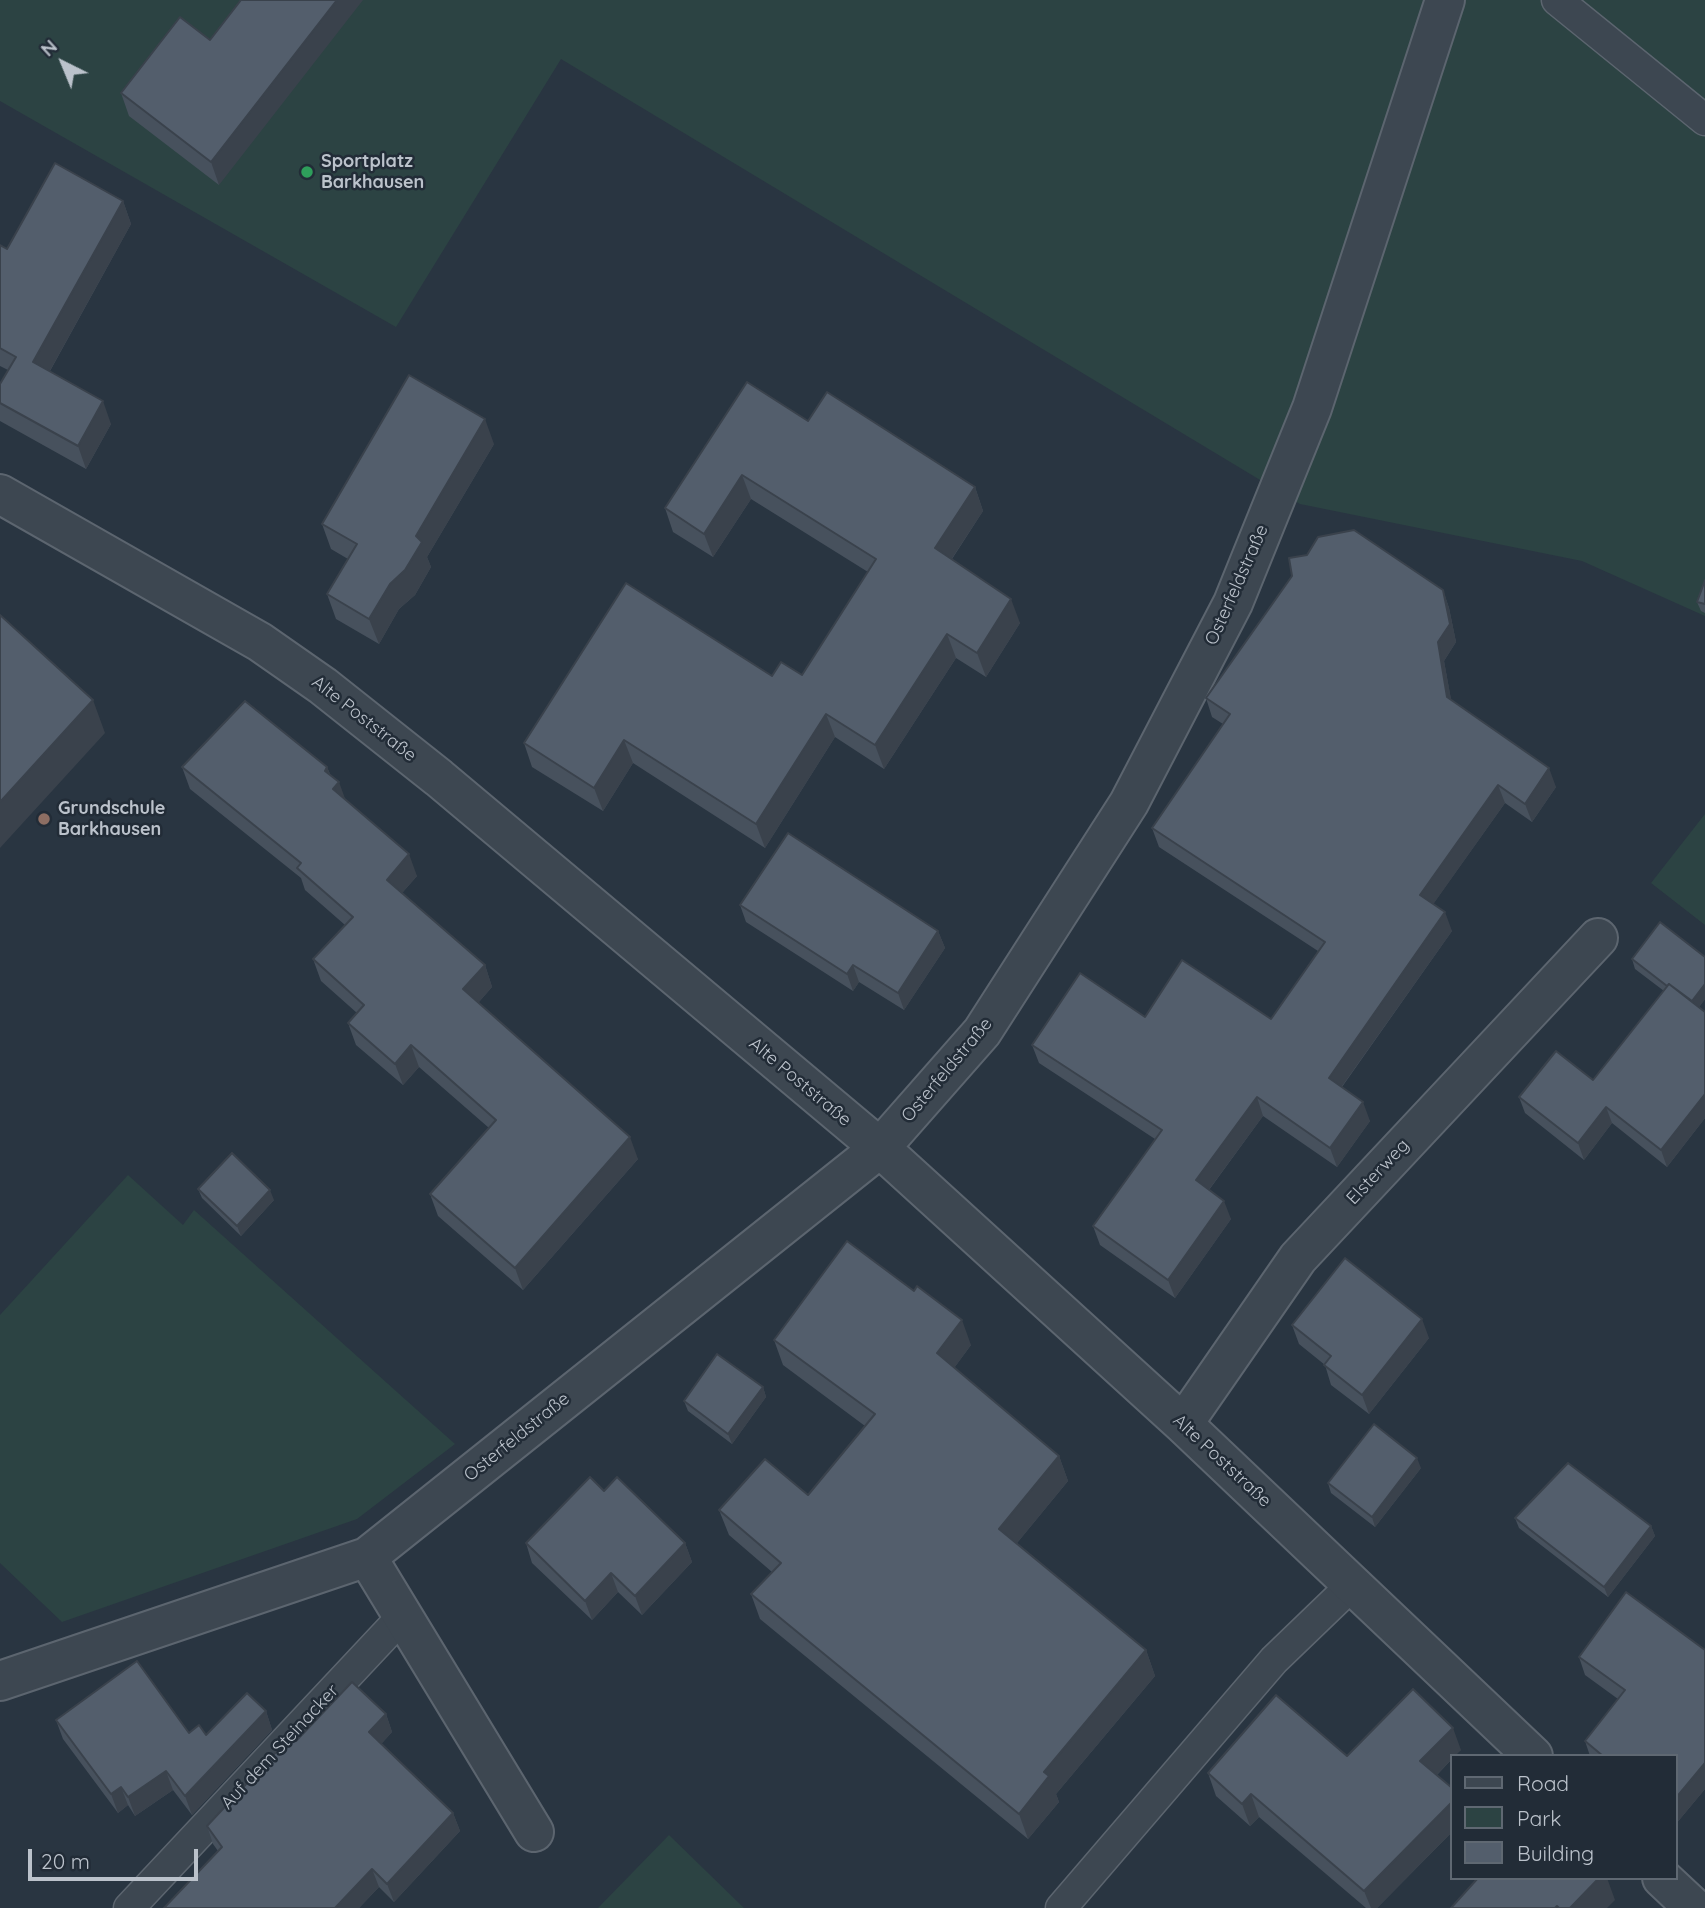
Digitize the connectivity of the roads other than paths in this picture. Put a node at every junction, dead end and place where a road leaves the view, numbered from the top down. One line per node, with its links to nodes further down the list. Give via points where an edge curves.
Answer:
1 (1445, 0): 6 (street, Osterfeldstraße, via 1312,408 1233,603 1129,803 982,1032)
2 (1557, 0): 3 (lane)
3 (1705, 120)
4 (0, 494): 6 (street, Alte Poststraße, via 260,642 323,686)
5 (1598, 938): 7 (street, Elsterweg, via 1298,1258)
6 (880, 1148): 7 (street, Alte Poststraße); 8 (street, Osterfeldstraße)
7 (1183, 1424): 9 (street, Alte Poststraße)
8 (367, 1557): 10 (street); 11 (street, Osterfeldstraße)
9 (1353, 1584): 12 (street, Alte Poststraße); 16 (lane, via 1274,1660)
10 (402, 1617): 13 (street); 15 (lane, Auf dem Steinacker)
11 (0, 1681)
12 (1531, 1754)
13 (534, 1832)
14 (1664, 1880): 17 (street)
15 (129, 1908)
16 (1060, 1908)
17 (1694, 1908)

